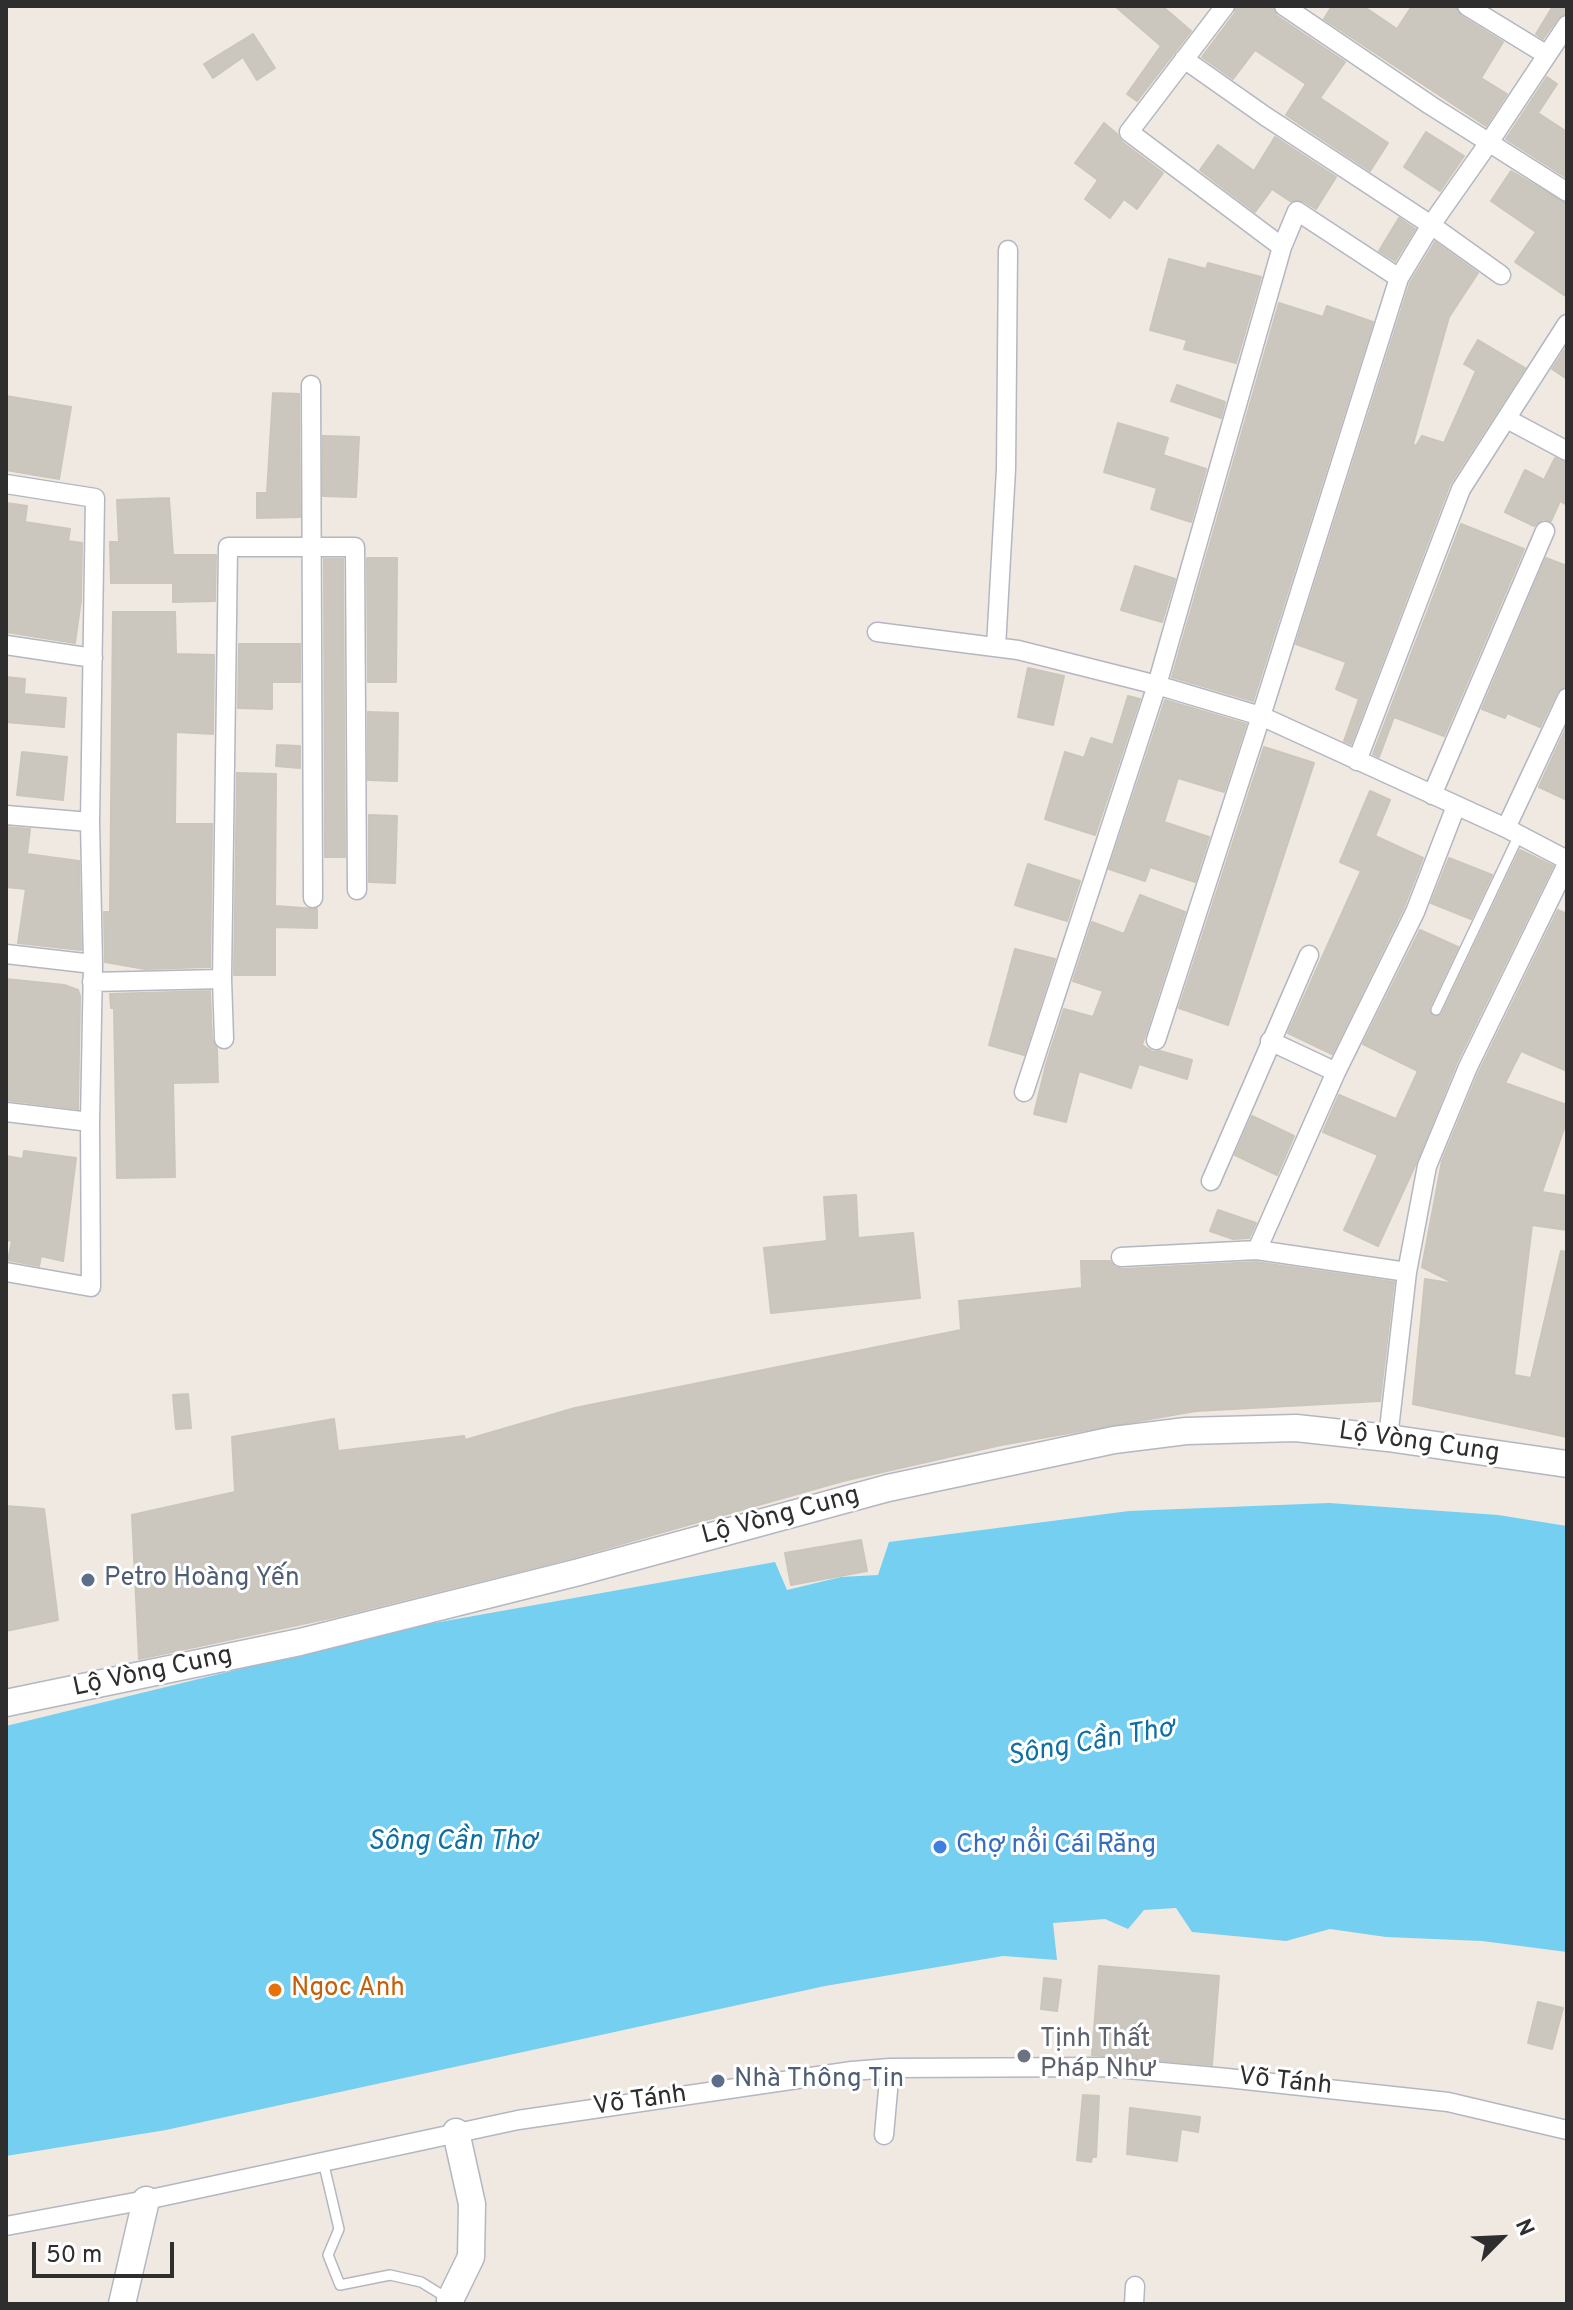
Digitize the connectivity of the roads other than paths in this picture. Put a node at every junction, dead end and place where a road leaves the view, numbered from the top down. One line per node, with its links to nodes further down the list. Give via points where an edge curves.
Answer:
1 (1225, 6): 6 (street)
2 (1284, 6): 7 (street)
3 (1467, 6): 5 (street)
4 (1567, 25): 5 (street)
5 (1547, 55): 7 (street)
6 (1184, 59): 9 (street); 10 (street, via 1129,132)
7 (1490, 141): 8 (street); 9 (street)
8 (1567, 192)
9 (1431, 225): 12 (street); 13 (street)
10 (1282, 247): 13 (street, via 1297,211); 25 (street)
11 (1008, 250): 23 (street, via 1006,469)
12 (1501, 275)
13 (1399, 278): 27 (street)
14 (1567, 324): 16 (street)
15 (311, 385): 20 (street)
16 (1507, 419): 17 (street); 28 (street, via 1461,489)
17 (1567, 451)
18 (6, 484): 24 (street, via 95,498)
19 (1545, 531): 29 (street)
20 (310, 547): 35 (street, via 355,547); 36 (street); 40 (street, via 228,547)
21 (877, 632): 23 (street)
22 (6, 645): 24 (street)
23 (996, 647): 25 (street)
24 (93, 658): 32 (street)
25 (1157, 685): 27 (street); 46 (street)
26 (1567, 698): 33 (street)
27 (1261, 716): 28 (street); 43 (street)
28 (1357, 761): 29 (street)
29 (1432, 795): 30 (street)
30 (1456, 806): 33 (street); 45 (street, via 1415,912)
31 (6, 815): 32 (street)
32 (90, 822): 39 (street)
33 (1512, 832): 34 (street); 41 (lane)
34 (1567, 862): 53 (street, via 1468,1067 1427,1166)
35 (357, 890)
36 (313, 898)
37 (6, 954): 39 (street)
38 (1309, 955): 44 (street)
39 (93, 973): 40 (street); 48 (street)
40 (222, 979): 42 (street)
41 (1436, 1010)
42 (224, 1039)
43 (1156, 1040)
44 (1270, 1041): 45 (street); 49 (street)
45 (1336, 1072): 50 (street)
46 (1024, 1092)
47 (6, 1112): 48 (street)
48 (90, 1122): 52 (street, via 91,1287)
49 (1211, 1181)
50 (1257, 1250): 51 (street); 53 (street)
51 (1121, 1257)
52 (6, 1272)
53 (1407, 1272): 54 (street)
54 (1388, 1438): 55 (main road, Lộ Vòng Cung); 56 (main road, Lộ Vòng Cung, via 1296,1428 1186,1431 1056,1451 888,1488 300,1642)
55 (1567, 1464)
56 (6, 1703)
57 (890, 2068): 58 (street, Võ Tánh, via 1106,2067 1212,2076 1448,2102); 59 (street, Võ Tánh); 60 (street)
58 (1567, 2130)
59 (456, 2132): 61 (street, Võ Tánh); 64 (main road, via 472,2204 471,2257)
60 (884, 2135)
61 (323, 2161): 62 (street, Võ Tánh); 64 (lane, via 339,2229 328,2255 340,2285 390,2275 421,2282)
62 (146, 2200): 63 (street, Võ Tánh); 65 (main road)
63 (6, 2226)
64 (447, 2303)
65 (122, 2304)

